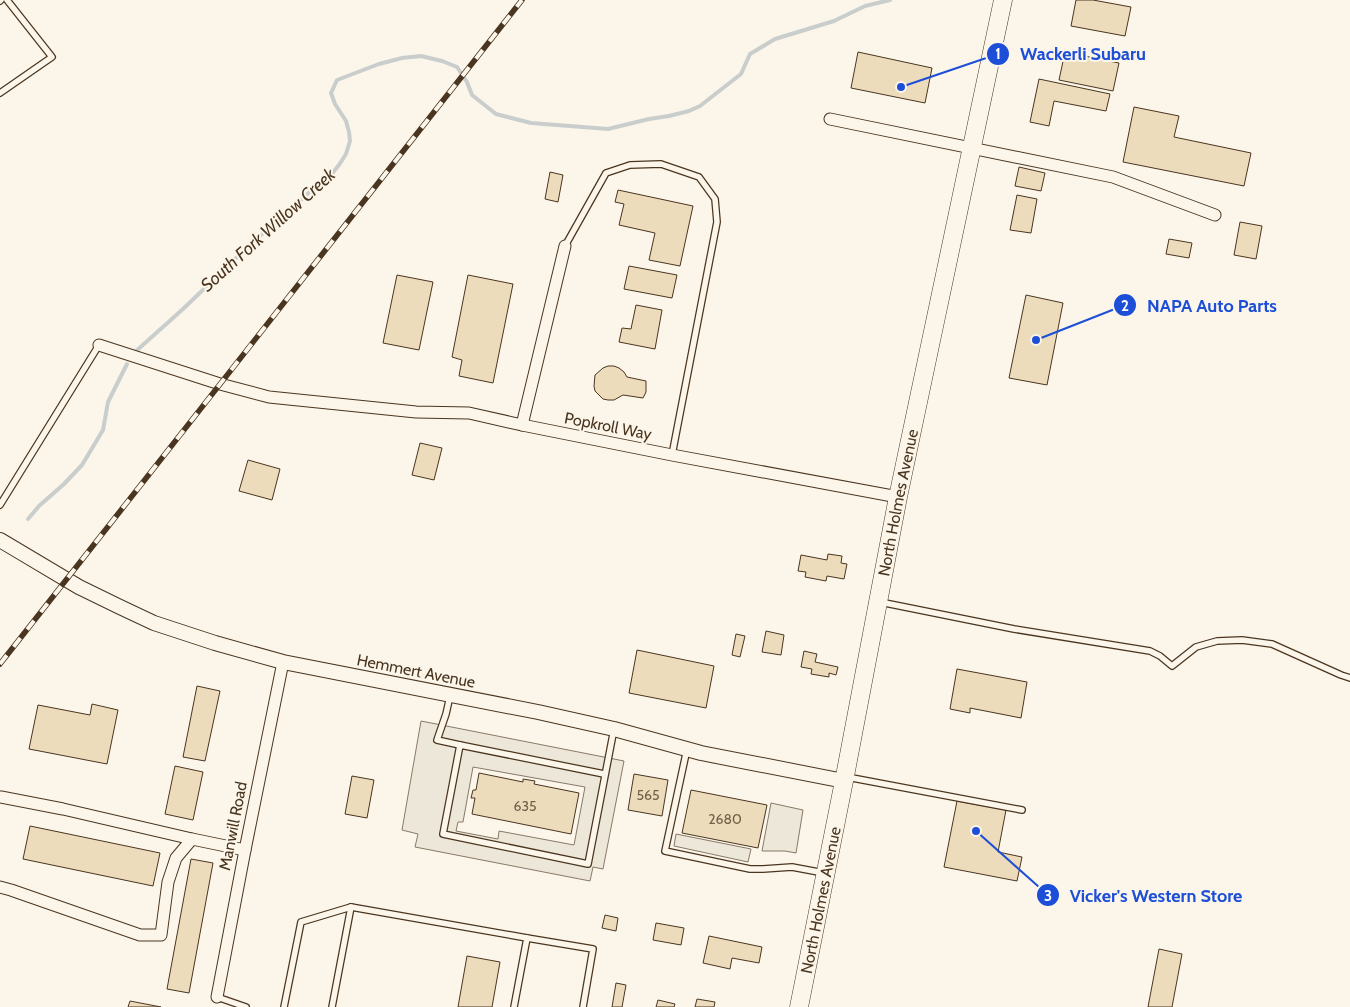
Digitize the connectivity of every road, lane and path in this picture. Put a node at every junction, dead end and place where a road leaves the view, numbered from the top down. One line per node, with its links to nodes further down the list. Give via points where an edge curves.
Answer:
1 (7, 0): 3 (lane, via 52,57)
2 (1003, 0): 5 (main road, North Holmes Avenue)
3 (0, 93)
4 (830, 119): 5 (street)
5 (972, 148): 6 (street, via 1114,177); 11 (main road, North Holmes Avenue)
6 (1215, 215)
7 (566, 246): 9 (street); 10 (lane, via 606,173 630,165 661,164 699,178 715,199 717,222)
8 (99, 345): 9 (street, Popkroll Way, via 269,397 416,412 468,413); 12 (lane)
9 (522, 425): 10 (street, Popkroll Way)
10 (672, 455): 11 (street, Popkroll Way)
11 (898, 497): 14 (main road, North Holmes Avenue)
12 (0, 505)
13 (0, 540): 15 (street, Hemmert Avenue, via 79,587 154,623)
14 (878, 601): 16 (lane, via 1014,629 1150,651 1172,666 1196,647 1217,641 1272,644); 22 (main road, North Holmes Avenue)
15 (283, 662): 17 (street, Hemmert Avenue); 26 (street, Manwill Road)
16 (1350, 678)
17 (450, 696): 18 (street, Hemmert Avenue); 19 (lane, via 438,740)
18 (614, 729): 20 (street, Hemmert Avenue); 21 (lane)
19 (460, 745): 21 (lane); 21 (lane, via 444,834 588,864)
20 (687, 749): 22 (street, Hemmert Avenue); 27 (lane, via 665,851 750,869 792,867)
21 (604, 774)
22 (845, 779): 24 (lane); 27 (main road, North Holmes Avenue)
23 (2, 797): 25 (street)
24 (1022, 810)
25 (192, 839): 26 (street); 28 (street, via 176,858 168,882 161,935 140,935)
26 (245, 850): 31 (street, Manwill Road)
27 (826, 873): 37 (main road, North Holmes Avenue)
28 (0, 887)
29 (351, 907): 30 (lane); 33 (lane, via 301,922); 34 (lane)
30 (527, 938): 35 (lane); 36 (lane, via 593,949)
31 (217, 997): 32 (lane)
32 (246, 1007)
33 (284, 1007)
34 (332, 1007)
35 (514, 1007)
36 (583, 1007)
37 (799, 1007)

